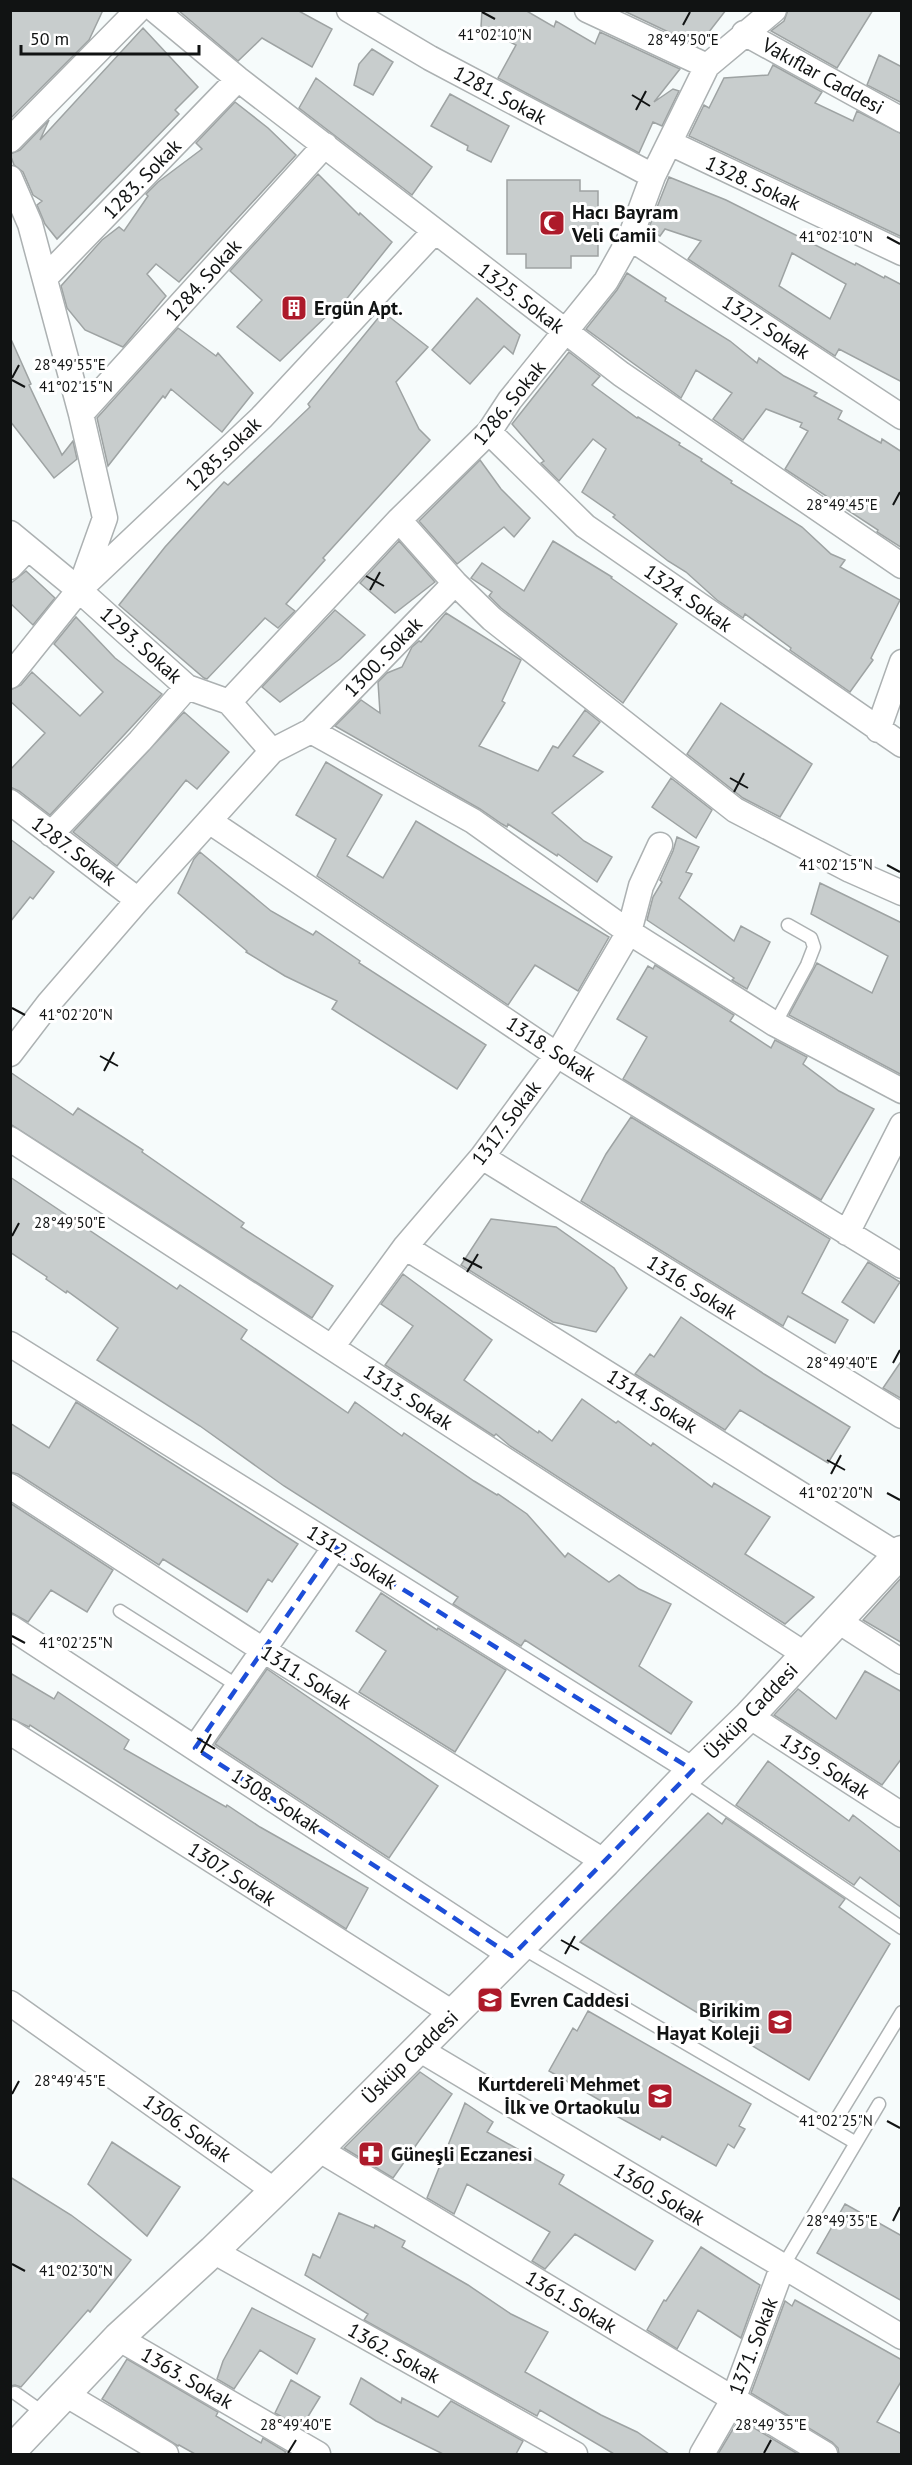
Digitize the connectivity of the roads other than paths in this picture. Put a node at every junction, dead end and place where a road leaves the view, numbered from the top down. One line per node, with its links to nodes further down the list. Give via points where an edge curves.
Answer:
1 (138, 10): 10 (street)
2 (155, 10): 8 (street, 1325. Sokak)
3 (349, 10): 13 (street, 1281. Sokak, via 430,58)
4 (587, 10): 7 (street)
5 (774, 10): 6 (street, 1286. Sokak)
6 (744, 33): 7 (street, 1286. Sokak); 9 (street, Vakıflar Caddesi)
7 (707, 66): 11 (street, 1286. Sokak)
8 (238, 79): 12 (street, 1325. Sokak); 18 (street, 1283. Sokak)
9 (902, 120)
10 (10, 140)
11 (670, 143): 13 (street, 1286. Sokak); 17 (street, 1328. Sokak)
12 (325, 145): 15 (street, 1325. Sokak); 20 (street, 1284. Sokak)
13 (653, 176): 16 (street, 1286. Sokak)
14 (10, 178): 18 (street, via 30,224)
15 (434, 232): 19 (street, 1325. Sokak); 28 (street, 1285.sokak, via 261,418)
16 (630, 238): 19 (street, 1286. Sokak, via 606,282); 21 (street, 1327. Sokak)
17 (902, 253)
18 (45, 278): 20 (street)
19 (567, 332): 22 (street, 1286. Sokak, via 510,400); 25 (street, 1325. Sokak, via 621,374)
20 (81, 414): 28 (street, via 105,518)
21 (902, 417)
22 (489, 432): 23 (street, 1286. Sokak); 33 (street, 1324. Sokak, via 585,526)
23 (399, 520): 27 (street); 32 (street, 1286. Sokak)
24 (19, 541): 26 (street); 28 (street, 1293. Sokak)
25 (902, 566)
26 (10, 567)
27 (455, 583): 34 (street, 1300. Sokak); 41 (street, via 492,619 735,810)
28 (79, 590): 30 (street, 1285.sokak); 31 (street, 1293. Sokak)
29 (902, 662): 33 (street)
30 (10, 676)
31 (187, 687): 32 (street, 1293. Sokak); 39 (street)
32 (230, 702): 36 (street)
33 (878, 730): 35 (street, 1324. Sokak)
34 (311, 731): 36 (street, 1300. Sokak); 44 (street, via 473,821)
35 (902, 745)
36 (272, 751): 38 (street)
37 (10, 802): 39 (street, 1287. Sokak)
38 (209, 821): 42 (street); 47 (street, 1318. Sokak)
39 (51, 834): 42 (street, 1287. Sokak)
40 (660, 845): 44 (street, 1317. Sokak, via 641,886)
41 (902, 893)
42 (138, 900): 46 (street)
43 (788, 925): 45 (lane, via 811,938 814,948)
44 (629, 932): 45 (street); 47 (street, 1317. Sokak)
45 (775, 1023): 48 (street)
46 (10, 1054)
47 (557, 1054): 51 (street, 1317. Sokak); 52 (street, 1318. Sokak)
48 (902, 1091)
49 (902, 1125): 52 (street)
50 (10, 1138): 56 (street, 1313. Sokak)
51 (482, 1157): 53 (street, 1317. Sokak); 57 (street, 1316. Sokak)
52 (847, 1233): 54 (street, 1318. Sokak)
53 (405, 1247): 56 (street, 1317. Sokak); 60 (street, 1314. Sokak)
54 (902, 1266)
55 (10, 1344): 59 (street, 1312. Sokak)
56 (332, 1347): 65 (street, 1313. Sokak)
57 (902, 1416)
58 (10, 1486): 64 (street, 1311. Sokak)
59 (335, 1547): 64 (street); 71 (street, 1312. Sokak)
60 (900, 1553): 62 (street, Üsküp Caddesi)
61 (120, 1611): 67 (lane)
62 (838, 1621): 65 (street, Üsküp Caddesi); 66 (street)
63 (10, 1627): 70 (street, 1308. Sokak)
64 (263, 1650): 67 (street); 73 (street, 1311. Sokak)
65 (806, 1655): 68 (street, Üsküp Caddesi)
66 (902, 1662)
67 (238, 1686): 70 (street)
68 (749, 1716): 71 (street, Üsküp Caddesi); 72 (street, 1359. Sokak)
69 (10, 1732): 78 (street, 1307. Sokak)
70 (195, 1748): 75 (street, 1308. Sokak)
71 (688, 1775): 73 (street, Üsküp Caddesi); 74 (lane)
72 (902, 1815)
73 (605, 1862): 75 (street, Üsküp Caddesi)
74 (902, 1928)
75 (516, 1951): 78 (street, Üsküp Caddesi); 81 (lane)
76 (10, 2003): 84 (street, 1306. Sokak)
77 (902, 2012): 81 (lane)
78 (454, 2014): 79 (street, Üsküp Caddesi)
79 (417, 2048): 83 (street, Üsküp Caddesi); 86 (street, 1360. Sokak)
80 (879, 2104): 82 (lane)
81 (831, 2128): 82 (lane)
82 (856, 2143): 86 (lane)
83 (318, 2149): 84 (street, Üsküp Caddesi); 90 (street, 1361. Sokak)
84 (275, 2191): 85 (street, Üsküp Caddesi)
85 (213, 2251): 88 (street, Üsküp Caddesi); 95 (street, 1362. Sokak)
86 (782, 2268): 87 (street, 1360. Sokak); 90 (street, 1371. Sokak)
87 (902, 2337)
88 (118, 2338): 91 (street, Üsküp Caddesi); 94 (street, 1363. Sokak)
89 (15, 2393): 91 (lane)
90 (733, 2400): 96 (street, 1371. Sokak); 97 (street, 1361. Sokak)
91 (56, 2404): 92 (street, Üsküp Caddesi); 93 (street)
92 (10, 2452)
93 (166, 2454)
94 (318, 2454)
95 (575, 2454)
96 (702, 2454)
97 (825, 2454)

